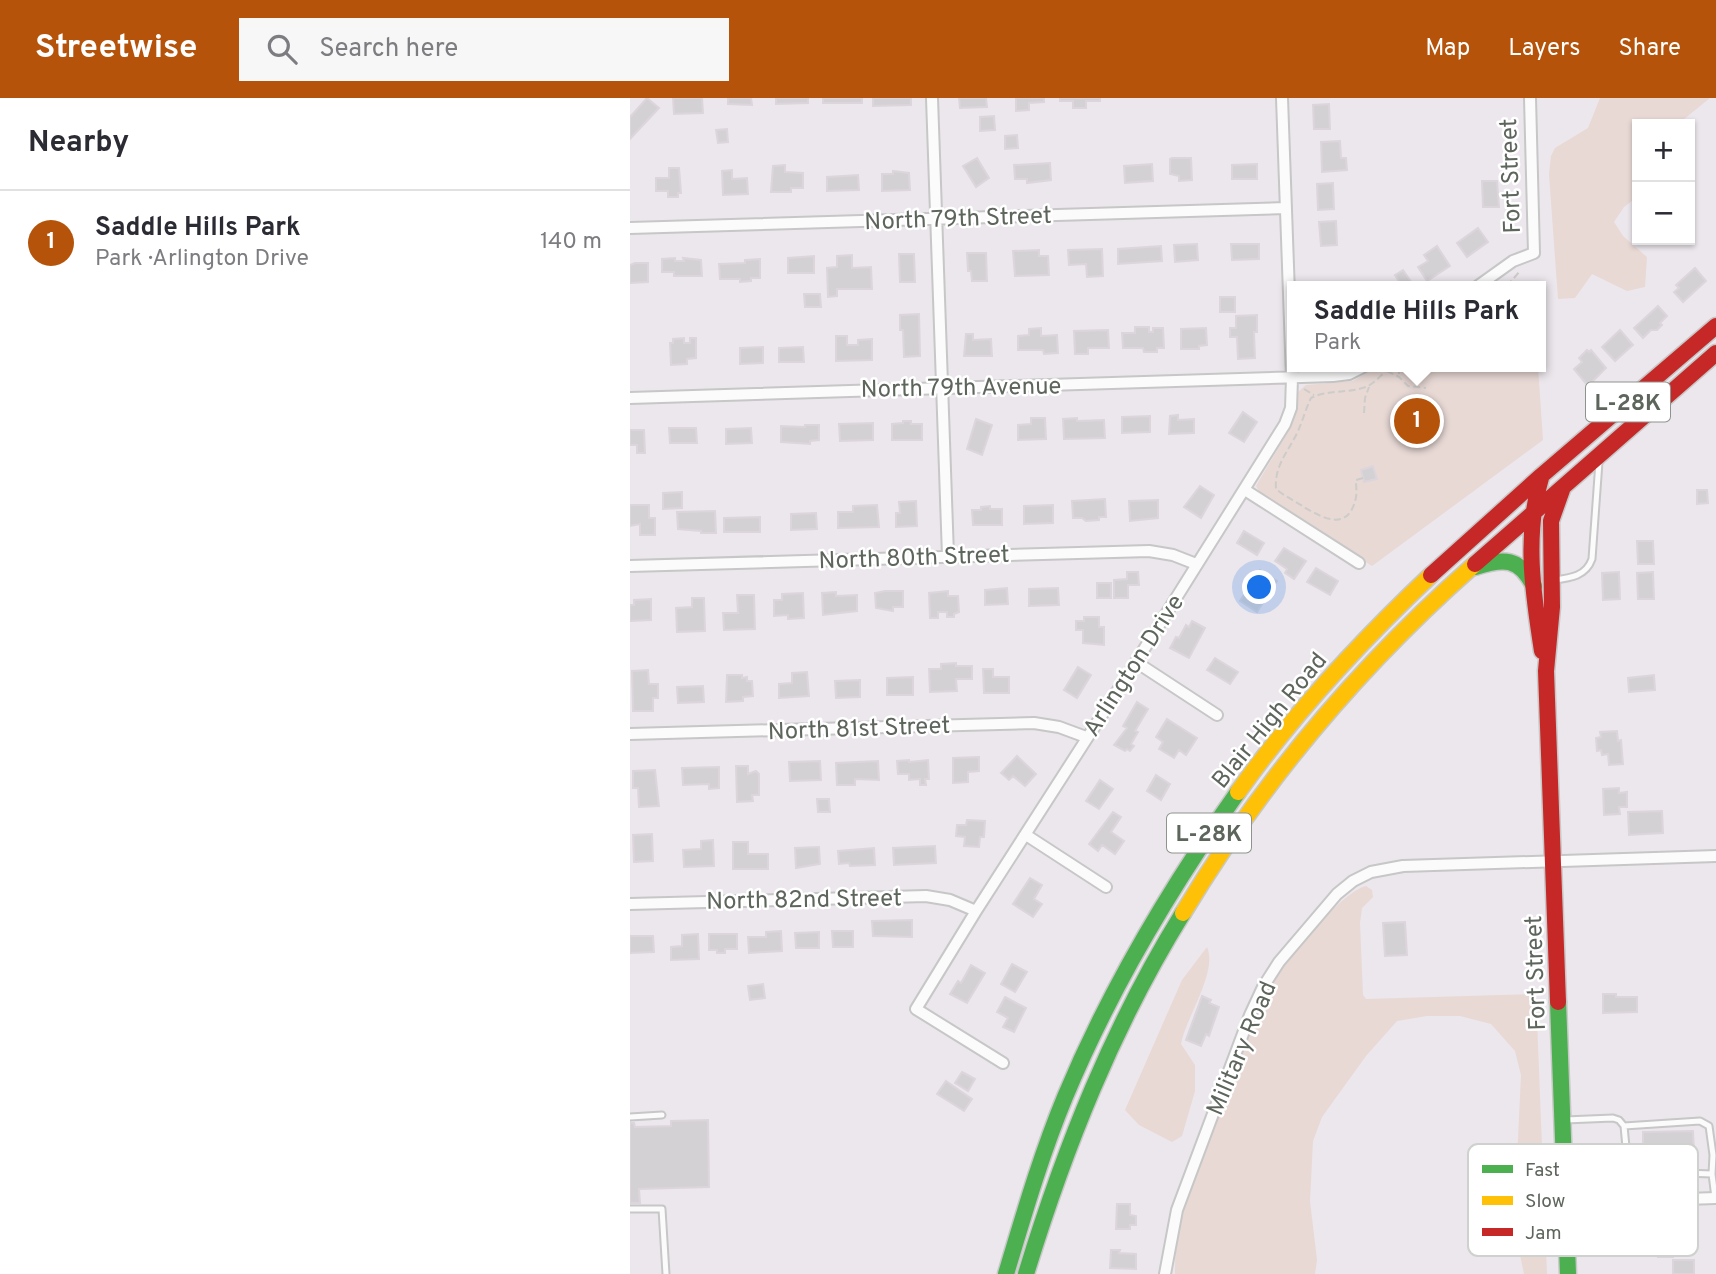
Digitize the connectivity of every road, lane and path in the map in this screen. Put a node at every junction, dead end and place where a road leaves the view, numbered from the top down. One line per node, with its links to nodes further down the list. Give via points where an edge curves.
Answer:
1 (932, 98): 5 (street)
2 (1282, 98): 4 (street, Arlington Drive)
3 (1530, 98): 7 (street, Fort Street)
4 (1286, 208): 5 (street, North 79th Street); 8 (street, Arlington Drive)
5 (936, 219): 6 (street, North 79th Street); 21 (street)
6 (630, 228)
7 (1532, 254): 9 (street); 10 (path)
8 (1289, 281)
9 (1485, 281)
10 (1512, 281)
11 (1716, 326): 27 (main road, L-28K)
12 (1716, 353): 25 (main road, L-28K)
13 (1292, 372): 19 (street, Arlington Drive)
14 (1353, 372): 19 (street)
15 (1384, 372): 20 (path)
16 (1390, 372): 18 (path)
17 (1399, 372): 18 (path)
18 (1399, 377): 22 (path, via 1408,386)
19 (1292, 378): 21 (street, North 79th Avenue); 29 (street, Arlington Drive, via 1291,408 1285,424)
20 (1369, 386): 24 (path); 26 (path, via 1311,398 1275,476 1278,492 1331,521 1342,519 1352,508 1356,480)
21 (943, 388): 23 (street, North 79th Avenue); 31 (street)
22 (1426, 388)
23 (630, 398)
24 (1364, 413)
25 (1600, 453): 28 (main road, L-28K); 36 (lane, via 1590,565 1576,577)
26 (1363, 478)
27 (1541, 478): 30 (main road, Fort Street); 63 (main road, Blair High Road / L-28K, via 1410,594 1333,674 1267,754 1187,865 1092,1040 1045,1153)
28 (1563, 488): 30 (main road, Blair High Road / L-28K); 36 (main road, Fort Street, via 1550,521)
29 (1245, 490): 32 (street); 33 (street, Arlington Drive)
30 (1531, 515): 35 (main road, Blair High Road / L-28K); 37 (main road, Fort Street)
31 (948, 556): 33 (street, North 80th Street, via 1149,551); 34 (street, North 80th Street)
32 (1359, 563)
33 (1196, 564): 38 (street, Arlington Drive)
34 (630, 566)
35 (1469, 569): 37 (main road, via 1497,560 1514,562 1525,569); 64 (main road, Blair High Road / L-28K, via 1376,657 1314,727 1200,882 1101,1069 1058,1174)
36 (1551, 581): 39 (main road, Fort Street)
37 (1534, 586): 39 (main road, Fort Street)
38 (1136, 662): 40 (street); 42 (street, Arlington Drive)
39 (1546, 671): 45 (main road, Fort Street)
40 (1217, 715)
41 (630, 734): 42 (street, North 81st Street, via 1034,723)
42 (1086, 737): 43 (street, Arlington Drive)
43 (1026, 835): 46 (street); 48 (street, Arlington Drive)
44 (1716, 856): 45 (street)
45 (1554, 860): 52 (main road, Fort Street); 65 (street, Military Road, via 1390,867 1362,876 1337,894 1263,987 1177,1210)
46 (1106, 887)
47 (630, 904): 48 (street, North 82nd Street, via 926,896)
48 (976, 911): 49 (street, Arlington Drive, via 916,1009)
49 (1003, 1063)
50 (662, 1115): 51 (lane)
51 (630, 1117)
52 (1563, 1120): 53 (lane, via 1613,1118); 54 (main road, Fort Street)
53 (1623, 1126): 55 (lane); 57 (lane, via 1705,1123 1713,1155)
54 (1564, 1144)
55 (1625, 1144)
56 (1698, 1174): 57 (lane)
57 (1712, 1174): 59 (lane)
58 (1698, 1198): 59 (street)
59 (1716, 1198)
60 (630, 1209): 62 (lane, via 662,1209)
61 (1568, 1256): 66 (main road, Fort Street)
62 (666, 1274)
63 (1006, 1274)
64 (1026, 1274)
65 (1165, 1274)
66 (1568, 1274)

